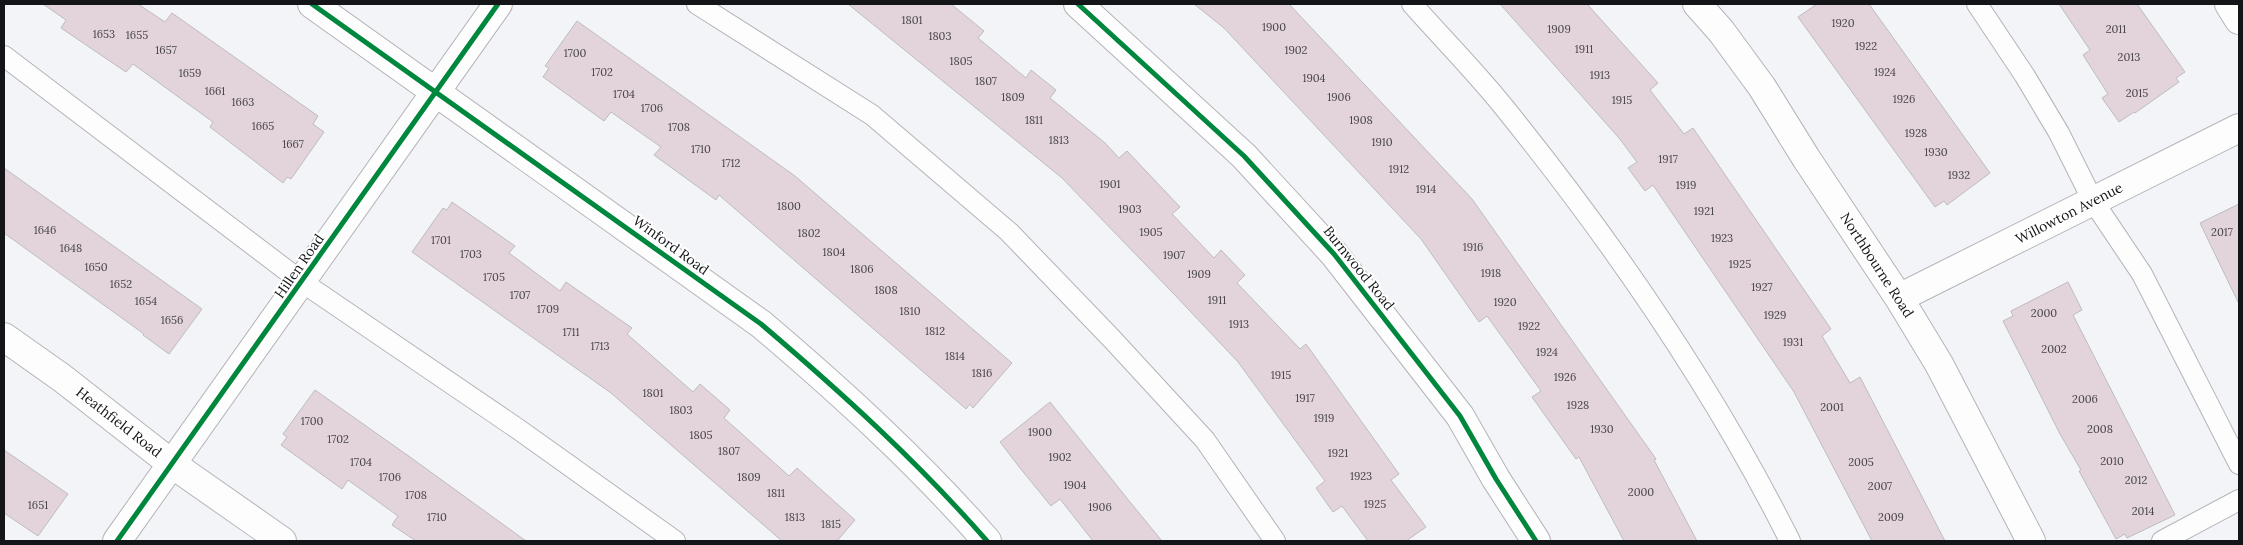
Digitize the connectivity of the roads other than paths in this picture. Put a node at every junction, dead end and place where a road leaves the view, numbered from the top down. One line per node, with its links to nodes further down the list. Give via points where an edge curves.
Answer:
1 (312, 4): 11 (street, Winford Road)
2 (498, 4): 11 (street, Hillen Road)
3 (698, 4): 24 (lane, via 872,115 1009,232 1205,440)
4 (1078, 4): 25 (street, Burnwood Road, via 1244,156 1334,254 1460,416)
5 (1412, 4): 26 (lane, via 1502,104 1614,249 1699,379)
6 (1697, 4): 15 (street, Northbourne Road, via 1762,87)
7 (1977, 4): 13 (lane, via 2044,109)
8 (2229, 4): 9 (street)
9 (2239, 20)
10 (4, 56): 14 (lane)
11 (436, 94): 14 (street, Hillen Road); 23 (street, Winford Road, via 761,324 894,443)
12 (2239, 128): 13 (street, Willowton Avenue)
13 (2093, 201): 15 (street, Willowton Avenue); 18 (lane, via 2142,274)
14 (302, 282): 17 (street, Hillen Road); 22 (lane)
15 (1899, 298): 27 (street, Northbourne Road, via 1939,364)
16 (4, 338): 17 (street, Heathfield Road, via 62,378)
17 (172, 464): 20 (street, Hillen Road); 21 (street, Heathfield Road)
18 (2239, 464)
19 (2239, 500): 28 (lane)
20 (117, 541)
21 (282, 541)
22 (675, 541)
23 (987, 541)
24 (1275, 541)
25 (1536, 541)
26 (1790, 541)
27 (2031, 541)
28 (2162, 541)

